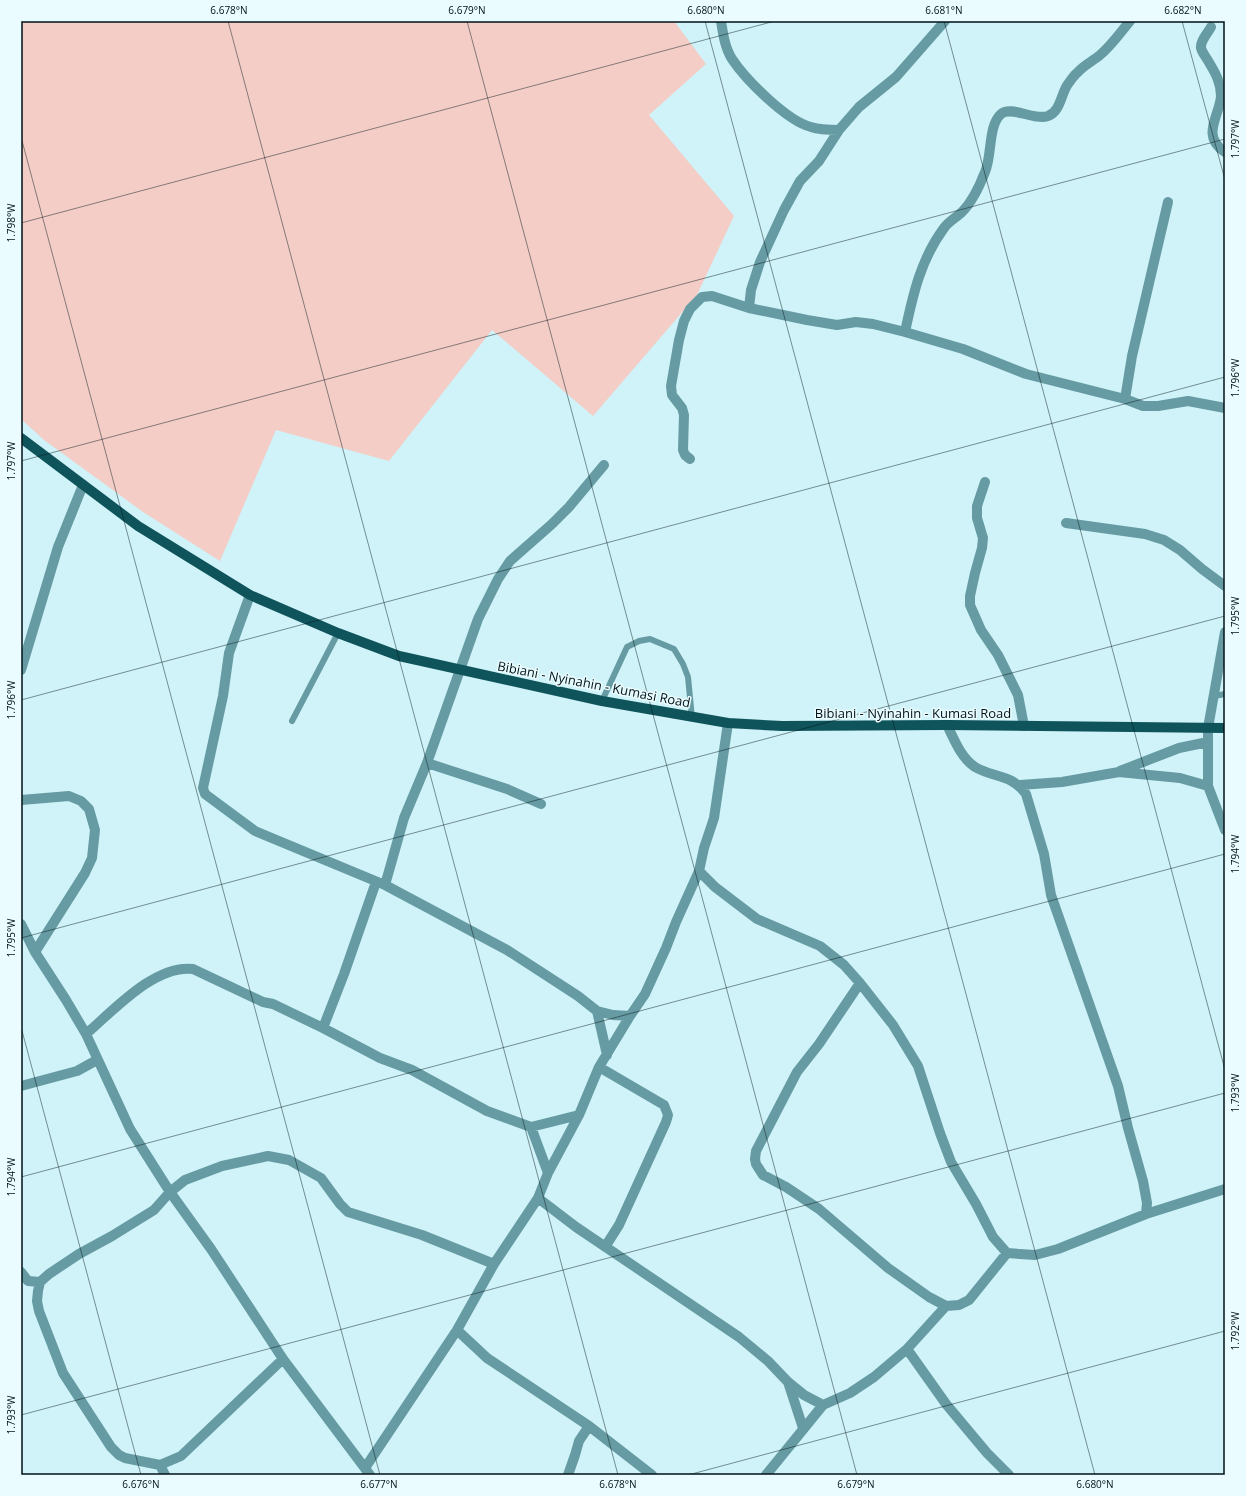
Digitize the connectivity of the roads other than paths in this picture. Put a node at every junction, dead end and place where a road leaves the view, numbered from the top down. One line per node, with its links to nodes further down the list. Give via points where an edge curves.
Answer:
1 (721, 21): 5 (street, via 723,36 732,58 744,75 796,121 824,130)
2 (945, 21): 5 (street, via 896,78 859,107)
3 (1130, 21): 9 (street, via 1100,55 1078,71 1067,86 1056,110 1048,116 1037,117 1010,111 1001,114 993,131 986,171 963,211 936,239 922,269 913,294)
4 (1211, 27): 6 (street, via 1201,43 1201,49 1220,85 1221,97 1212,128 1216,142)
5 (839, 130): 8 (street, via 819,161 800,181 784,210 760,262 751,290)
6 (1225, 152)
7 (1168, 202): 10 (street, via 1132,356)
8 (749, 308): 9 (street, via 837,325 856,322); 13 (street, via 707,296 690,309 684,321 671,386 672,395 684,415 683,450)
9 (905, 332): 10 (street, via 963,349 1026,374)
10 (1125, 399): 11 (street, via 1143,406 1188,401)
11 (1225, 408)
12 (21, 438): 16 (main road, Bibiani - Nyinahin - Kumasi Road)
13 (690, 459)
14 (604, 465): 23 (street, via 561,516 510,561 478,619)
15 (985, 482): 31 (street, via 977,512 983,538 982,548 970,605 981,630 998,655 1018,695)
16 (83, 485): 19 (main road, Bibiani - Nyinahin - Kumasi Road, via 138,526); 22 (street, via 58,547)
17 (1066, 523): 18 (street, via 1145,534 1164,540)
18 (1225, 586)
19 (250, 595): 21 (main road, Bibiani - Nyinahin - Kumasi Road); 43 (street, via 229,653 224,696 203,788 205,794 255,831)
20 (1225, 632): 25 (street)
21 (338, 633): 23 (main road, Bibiani - Nyinahin - Kumasi Road, via 399,656); 28 (lane)
22 (21, 670)
23 (459, 670): 26 (main road, Bibiani - Nyinahin - Kumasi Road); 35 (street)
24 (1225, 694): 25 (lane)
25 (1214, 696): 32 (street)
26 (602, 701): 27 (main road, Bibiani - Nyinahin - Kumasi Road); 27 (lane, via 627,647 639,640 650,638 674,649 683,664 688,677)
27 (692, 718): 29 (main road, Bibiani - Nyinahin - Kumasi Road)
28 (292, 721)
29 (728, 723): 30 (main road, Bibiani - Nyinahin - Kumasi Road, via 782,726); 42 (street, via 714,818)
30 (947, 725): 31 (main road, Bibiani - Nyinahin - Kumasi Road); 37 (street, via 961,753 973,766)
31 (1024, 726): 32 (main road, Bibiani - Nyinahin - Kumasi Road)
32 (1208, 728): 33 (main road, Bibiani - Nyinahin - Kumasi Road); 34 (street)
33 (1225, 728)
34 (1208, 742): 36 (street, via 1179,748); 38 (street)
35 (427, 763): 40 (street, via 507,788); 43 (street)
36 (1119, 772): 37 (street, via 1062,782); 38 (street, via 1180,778)
37 (1020, 785): 61 (street, via 1026,794 1044,854 1051,896 1118,1086 1143,1181)
38 (1208, 786): 41 (street)
39 (21, 800): 45 (street, via 69,796 89,809 96,830 92,858 85,873)
40 (542, 804)
41 (1225, 830)
42 (699, 871): 46 (street, via 757,918 820,946); 48 (street, via 645,994)
43 (381, 884): 47 (street, via 507,950); 49 (street)
44 (21, 924): 45 (street)
45 (35, 952): 50 (street)
46 (860, 982): 63 (street, via 893,1025 918,1066 951,1162 993,1237); 67 (street, via 797,1072 756,1151 756,1164 763,1175 819,1209 888,1268)
47 (597, 1011): 48 (street); 51 (street)
48 (630, 1016): 51 (street)
49 (323, 1028): 50 (street, via 273,1004 185,968 175,969 142,985); 56 (street, via 380,1058 412,1070 486,1111)
50 (86, 1034): 52 (street)
51 (607, 1055): 53 (street)
52 (97, 1060): 54 (street, via 77,1071); 59 (street, via 130,1129)
53 (599, 1067): 55 (street); 62 (street, via 664,1105 668,1115 619,1225)
54 (21, 1086)
55 (579, 1115): 56 (street); 57 (street)
56 (532, 1127): 57 (street)
57 (548, 1173): 60 (street)
58 (1225, 1189): 61 (street)
59 (170, 1192): 64 (street, via 185,1180 222,1166 268,1156 289,1160 321,1178 348,1212 422,1235); 66 (street, via 154,1210 79,1254); 70 (street, via 211,1249)
60 (538, 1198): 62 (street); 64 (street)
61 (1146, 1214): 63 (street, via 1058,1249 1034,1255)
62 (605, 1247): 71 (street, via 739,1337)
63 (1007, 1253): 67 (street, via 969,1300 959,1306)
64 (494, 1264): 68 (street)
65 (21, 1272): 66 (street, via 28,1281)
66 (40, 1282): 75 (street, via 37,1301 39,1311 63,1373 119,1455)
67 (946, 1306): 69 (street)
68 (457, 1330): 73 (street, via 487,1358); 76 (street)
69 (907, 1348): 72 (street, via 874,1377 850,1393); 81 (street, via 946,1404)
70 (283, 1359): 75 (street, via 181,1456); 76 (street)
71 (788, 1382): 72 (street); 74 (street)
72 (822, 1405): 74 (street)
73 (589, 1426): 78 (street, via 579,1441); 79 (street)
74 (803, 1428): 80 (street)
75 (160, 1465): 77 (street)
76 (368, 1471)
77 (165, 1475)
78 (568, 1475)
79 (652, 1475)
80 (766, 1475)
81 (1009, 1475)

